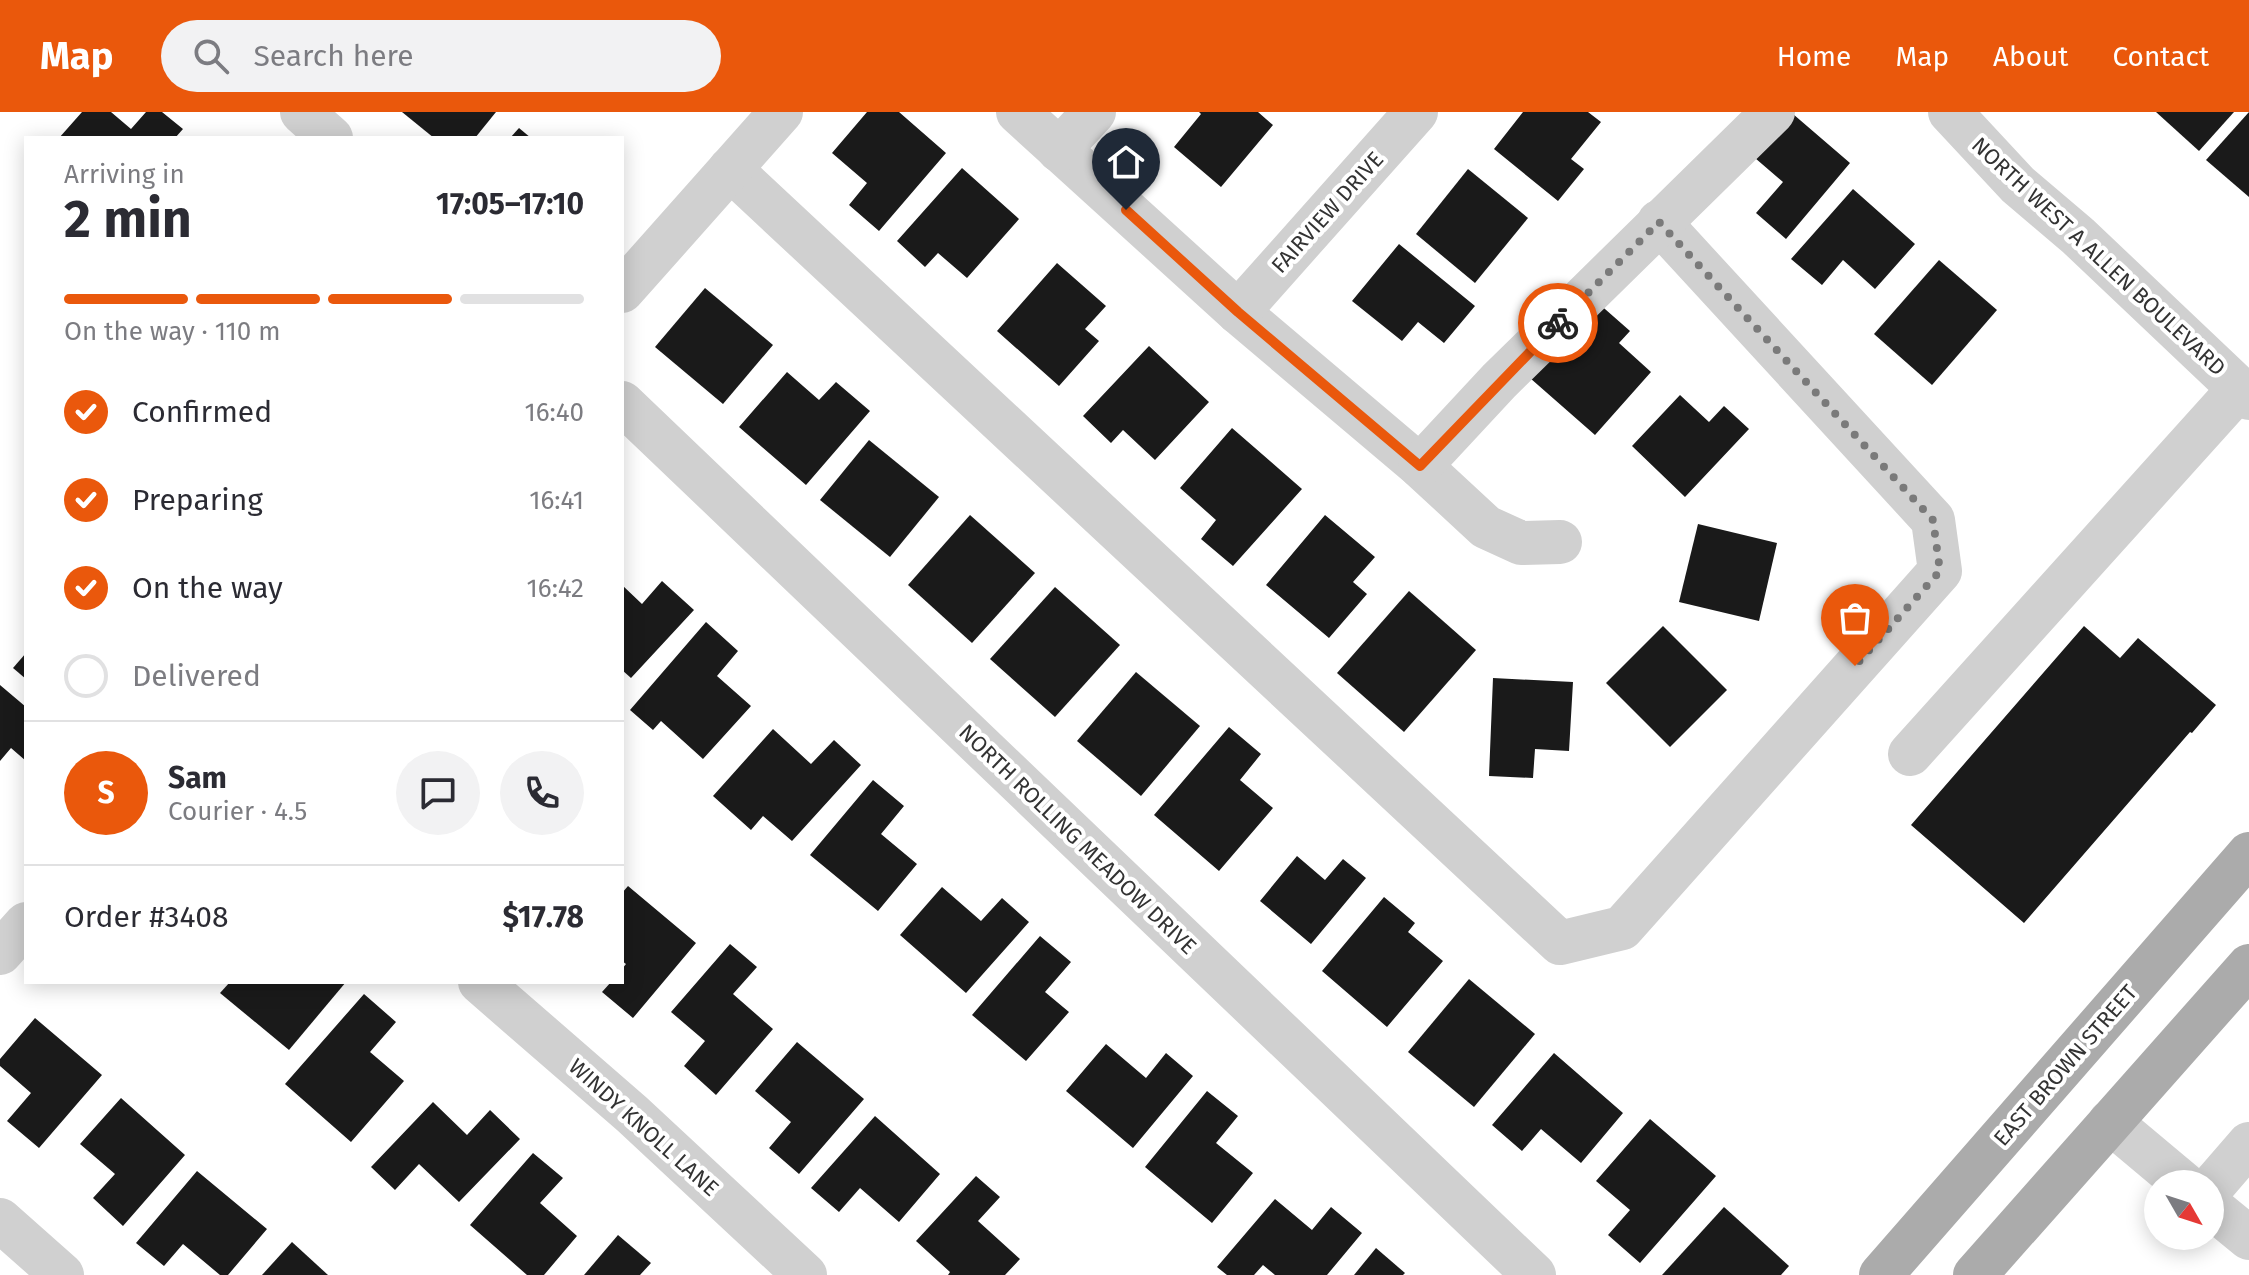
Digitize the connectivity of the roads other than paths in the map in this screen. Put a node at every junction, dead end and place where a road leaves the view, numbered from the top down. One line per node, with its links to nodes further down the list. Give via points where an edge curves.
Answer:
1 (302, 112): 8 (street)
2 (781, 112): 10 (street)
3 (1018, 112): 9 (street)
4 (1094, 112): 9 (street)
5 (1416, 112): 13 (street, FAIRVIEW DRIVE)
6 (1773, 112): 11 (street)
7 (1969, 119): 14 (street, NORTH WEST A ALLEN BOULEVARD, via 2018,185)
8 (329, 136)
9 (1059, 150): 13 (street)
10 (730, 169): 11 (street, via 1560,943 1622,928 1940,571 1933,520); 12 (street)
11 (1659, 222): 16 (street)
12 (624, 289)
13 (1238, 312): 16 (street)
14 (2244, 393): 18 (street)
15 (624, 405): 33 (street, NORTH ROLLING MEADOW DRIVE)
16 (1420, 466): 17 (street, via 1486,527 1521,543)
17 (1560, 542)
18 (1910, 754)
19 (2249, 854): 34 (main road, EAST BROWN STREET)
20 (24, 926): 21 (street)
21 (0, 953)
22 (2249, 966): 24 (main road)
23 (482, 984): 32 (street, WINDY KNOLL LANE)
24 (2110, 1122): 26 (street); 35 (main road)
25 (2249, 1144): 27 (street)
26 (2167, 1170)
27 (2224, 1173)
28 (2224, 1217): 30 (street)
29 (0, 1220): 31 (street)
30 (2249, 1238)
31 (62, 1275)
32 (805, 1275)
33 (1534, 1275)
34 (1881, 1275)
35 (1975, 1275)

